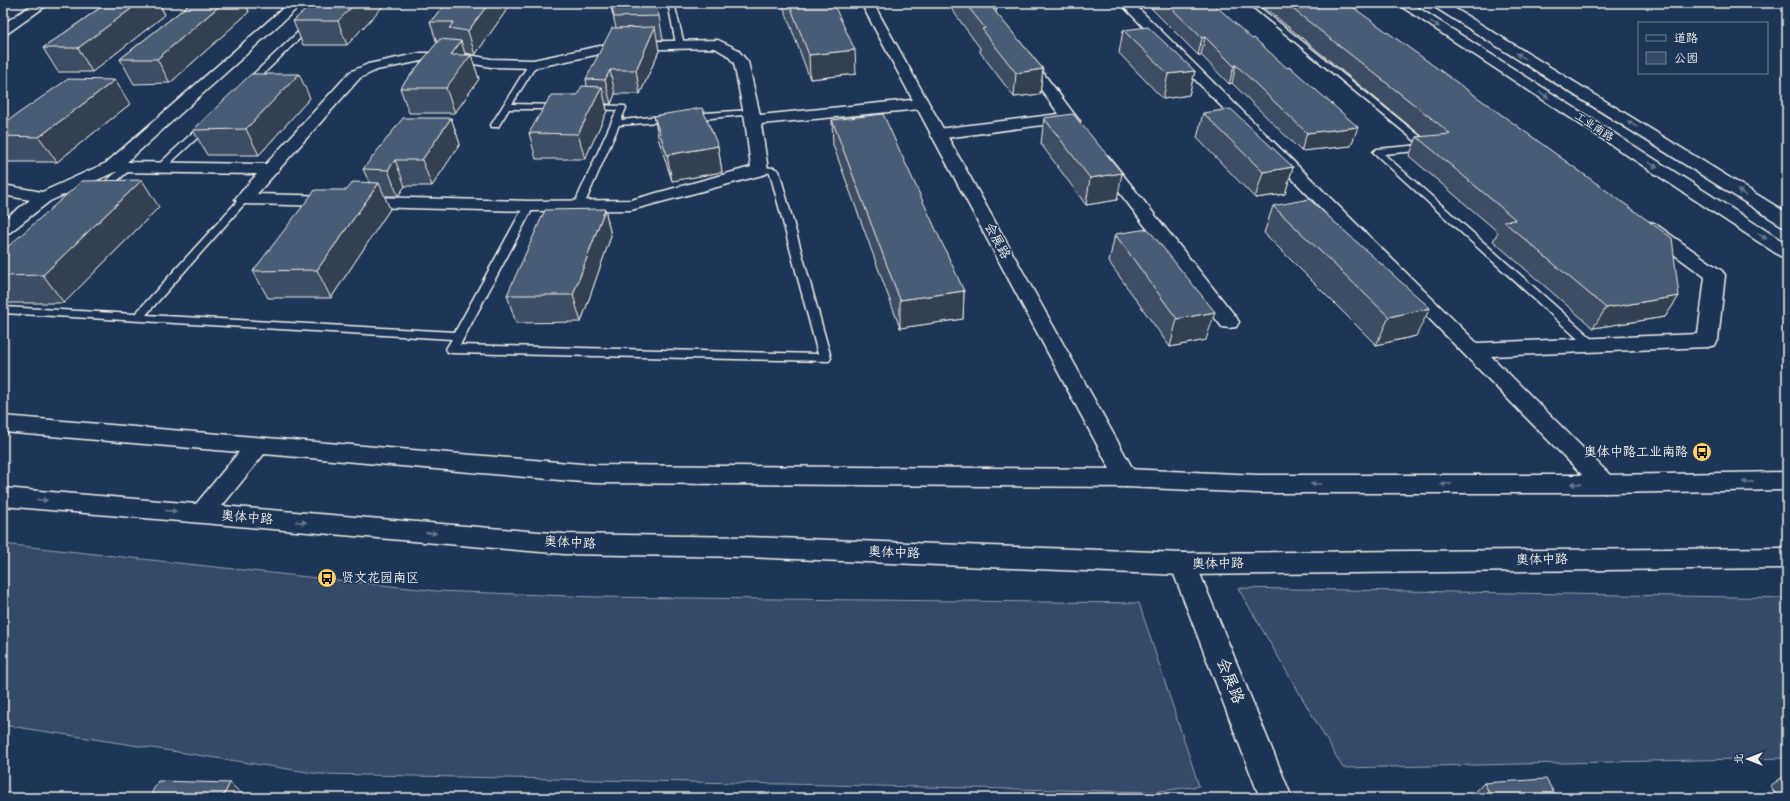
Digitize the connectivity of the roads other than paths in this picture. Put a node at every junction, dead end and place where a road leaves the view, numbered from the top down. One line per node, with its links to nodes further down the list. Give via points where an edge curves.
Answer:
1 (44, 3): 10 (street)
2 (297, 3): 25 (street)
3 (333, 3): 14 (lane)
4 (672, 3): 11 (lane)
5 (867, 3): 15 (street, 会展路)
6 (1126, 3): 45 (street)
7 (1243, 3): 44 (lane, via 1256,7 1428,147 1377,152)
8 (1402, 3): 39 (street, 工业南路, one-way to 39)
9 (1437, 3): 37 (street, 工业南路, one-way to 9)
10 (3, 30)
11 (680, 44): 13 (street, via 619,46); 19 (street, via 718,44 732,52 741,62)
12 (1016, 47): 20 (street)
13 (533, 64): 16 (lane); 28 (street, via 491,63 458,57 420,57 373,67 355,75)
14 (242, 91)
15 (922, 104): 19 (street); 24 (street, 会展路)
16 (507, 106): 17 (lane); 23 (lane)
17 (568, 107)
18 (584, 107): 22 (lane, via 622,108)
19 (752, 116): 22 (lane); 29 (street)
20 (1069, 117): 24 (street); 42 (street)
21 (213, 118): 27 (lane)
22 (615, 123): 34 (lane)
23 (495, 125)
24 (938, 134): 48 (street, 会展路)
25 (112, 167): 26 (street); 31 (street)
26 (128, 167): 27 (street); 32 (lane)
27 (161, 167): 28 (street)
28 (270, 169): 33 (street)
29 (760, 170): 34 (street, via 631,204); 43 (lane, via 774,171 825,358 452,349)
30 (3, 190): 31 (street)
31 (44, 197): 38 (street)
32 (92, 199)
33 (244, 199): 35 (street); 41 (lane)
34 (579, 205): 35 (street)
35 (529, 206): 43 (lane)
36 (1637, 220): 44 (street, via 1715,275 1708,340)
37 (1787, 221)
38 (3, 229)
39 (1787, 252)
40 (3, 310): 41 (lane)
41 (139, 316): 43 (lane)
42 (1229, 322)
43 (459, 336)
44 (1593, 346): 45 (street)
45 (1472, 350): 50 (street)
46 (3, 424): 47 (street)
47 (258, 446): 48 (street, via 594,474); 52 (street)
48 (1126, 478): 50 (street, one-way to 48, via 1258,484)
49 (1787, 481): 50 (street, one-way to 50)
50 (1605, 484)
51 (3, 497): 52 (street, 奥体中路, one-way to 52)
52 (202, 513): 54 (street, 奥体中路, one-way to 54, via 564,544)
53 (1787, 558): 54 (street, 奥体中路)
54 (1183, 564): 55 (street, 会展路)
55 (1276, 798)

